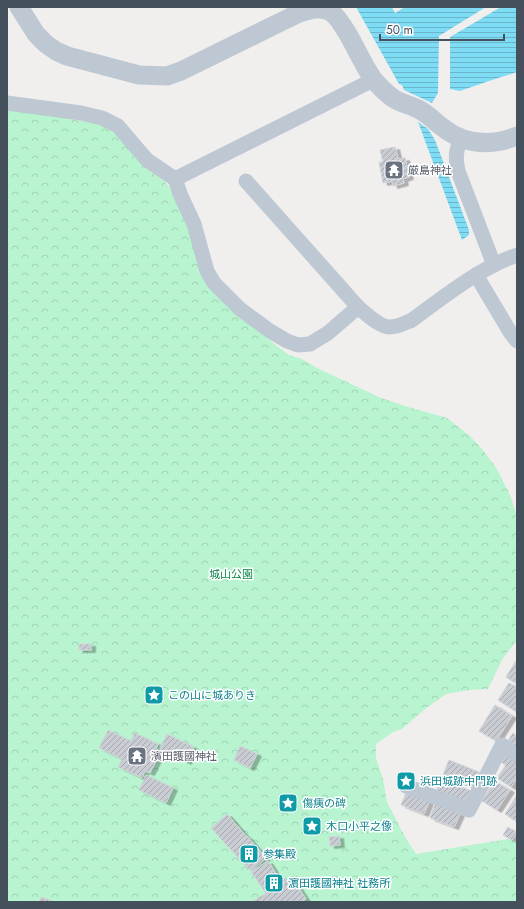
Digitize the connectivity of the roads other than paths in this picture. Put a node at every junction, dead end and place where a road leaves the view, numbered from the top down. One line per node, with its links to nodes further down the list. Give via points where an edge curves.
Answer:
1 (19, 7): 2 (street, via 36,34 46,44 67,56 139,75 156,76 181,72 298,13 322,9 330,11 344,26)
2 (373, 80): 5 (street, via 392,98 418,109 450,133); 6 (street)
3 (7, 103): 6 (street, via 102,118 118,126 147,160)
4 (517, 136): 5 (street, via 491,143)
5 (461, 138): 9 (street, via 456,152 458,171)
6 (175, 179): 11 (street, via 194,224 210,277 240,308 270,331 298,345 310,344 328,333)
7 (246, 181): 11 (street)
8 (517, 255): 9 (street)
9 (494, 265): 10 (street)
10 (476, 275): 11 (street, via 412,320 389,328); 12 (street)
11 (358, 307)
12 (515, 335)
13 (517, 755): 14 (street, via 502,745 469,810)
14 (406, 786)

